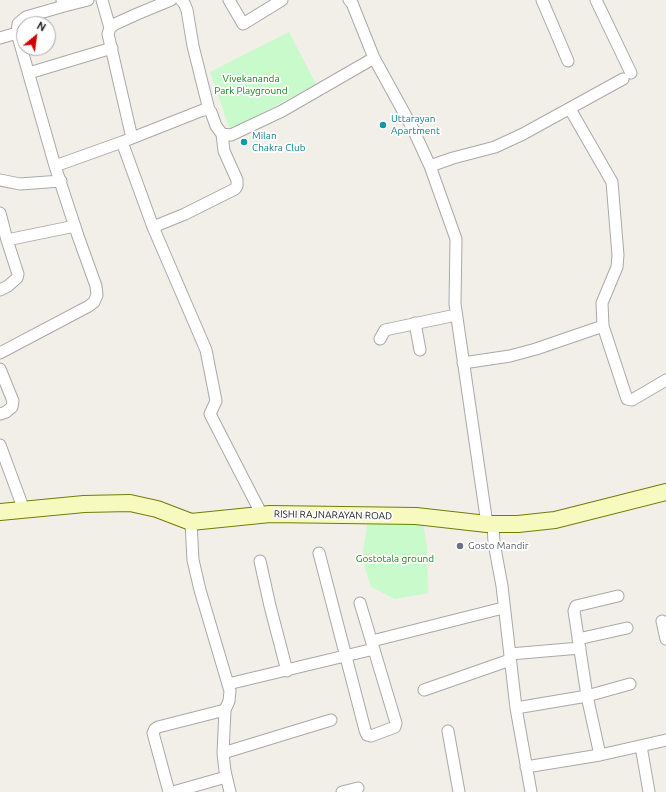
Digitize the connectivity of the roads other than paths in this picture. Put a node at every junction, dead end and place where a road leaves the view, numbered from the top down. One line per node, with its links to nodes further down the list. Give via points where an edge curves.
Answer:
1 (88, 0): 10 (street)
2 (102, 0): 12 (street)
3 (171, 0): 12 (street)
4 (181, 0): 21 (street, via 187,10)
5 (229, 0): 6 (street, via 243,24)
6 (282, 0)
7 (349, 0): 17 (street)
8 (542, 0): 18 (street)
9 (600, 1): 20 (street, via 627,76)
10 (63, 3): 11 (street)
11 (29, 16)
12 (110, 28): 15 (street, via 108,34)
13 (16, 33): 14 (street)
14 (0, 38)
15 (112, 48): 19 (street); 23 (street)
16 (24, 56): 19 (street)
17 (374, 58): 22 (street, via 282,111 231,135); 25 (street)
18 (568, 61)
19 (29, 72): 24 (street)
20 (570, 109): 25 (street, via 495,147); 36 (street, via 612,182 618,256 617,267 602,303)
21 (209, 110): 22 (street); 23 (street, via 203,110)
22 (222, 134): 30 (street, via 224,151 237,180 235,189)
23 (127, 140): 24 (street); 30 (street)
24 (55, 166): 27 (street)
25 (430, 166): 34 (street, via 456,239)
26 (0, 180): 27 (street, via 20,184)
27 (61, 181): 29 (street)
28 (0, 213): 31 (street)
29 (75, 226): 32 (street); 39 (street, via 96,286 97,295 94,302)
30 (154, 227): 48 (street, via 206,350 216,401 210,414)
31 (2, 228): 32 (street)
32 (7, 240): 33 (street, via 18,274 17,278)
33 (0, 290)
34 (456, 315): 35 (street); 40 (street)
35 (416, 323): 37 (street, via 385,330); 38 (street)
36 (603, 326): 40 (street, via 510,356); 42 (street, via 627,398 632,400)
37 (380, 339)
38 (420, 350)
39 (0, 353)
40 (463, 363): 50 (street)
41 (0, 369): 43 (street, via 13,401 12,407)
42 (666, 380)
43 (0, 414)
44 (0, 445): 46 (street)
45 (666, 492): 50 (main road, RISHI RAJNARAYAN ROAD, via 555,520)
46 (24, 510): 47 (main road, RISHI RAJNARAYAN ROAD); 49 (main road, RISHI RAJNARAYAN ROAD, via 84,504 130,504 157,509)
47 (0, 512)
48 (262, 515): 49 (main road, RISHI RAJNARAYAN ROAD); 50 (main road, RISHI RAJNARAYAN ROAD, via 416,516)
49 (190, 522): 64 (street, via 193,560 200,590)
50 (490, 524): 55 (street, via 502,586)
51 (319, 553): 61 (street)
52 (260, 561): 63 (street)
53 (618, 596): 59 (street, via 574,608)
54 (360, 603): 60 (street)
55 (503, 608): 60 (street); 62 (street)
56 (662, 621): 58 (street)
57 (627, 628): 59 (street)
58 (666, 638)
59 (579, 643): 62 (street); 67 (street)
60 (373, 645): 61 (street); 61 (street, via 395,728 367,735)
61 (345, 656): 63 (street)
62 (510, 657): 66 (street); 68 (street)
63 (287, 671): 64 (street)
64 (228, 684): 69 (street, via 230,696)
65 (630, 684): 67 (street)
66 (424, 690)
67 (587, 696): 68 (street); 75 (street)
68 (516, 708): 76 (street)
69 (225, 710): 74 (street); 79 (street, via 155,729 153,733)
70 (331, 720): 74 (street)
71 (448, 731): 83 (street)
72 (666, 740): 73 (street)
73 (641, 746): 75 (street); 85 (street)
74 (223, 753): 77 (street)
75 (600, 755): 76 (street)
76 (526, 767): 84 (street)
77 (226, 777): 80 (street); 81 (street)
78 (358, 788): 82 (street)
79 (169, 792)
80 (173, 792)
81 (230, 792)
82 (342, 792)
83 (459, 792)
84 (531, 792)
85 (649, 792)

